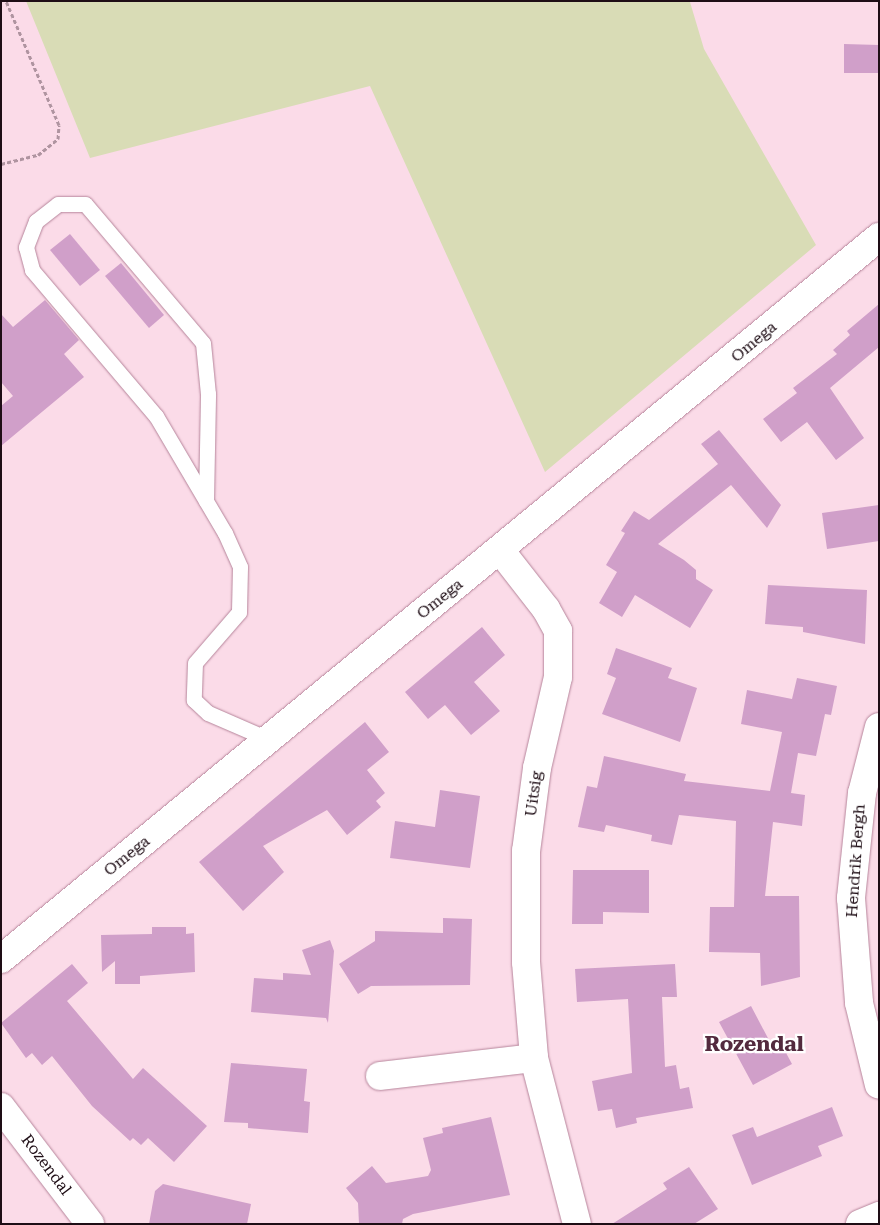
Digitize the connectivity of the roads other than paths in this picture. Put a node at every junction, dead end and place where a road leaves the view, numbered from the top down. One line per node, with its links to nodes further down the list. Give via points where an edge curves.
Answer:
1 (879, 237): 3 (street, Omega)
2 (206, 501): 2 (lane, via 156,416 32,270 26,247 36,221 58,204 85,204 204,343 208,394); 5 (lane, via 240,567 242,597 239,612 195,663 194,700 208,713)
3 (500, 550): 5 (street, Omega); 7 (street, Uitsig, via 546,609 558,631 560,656 537,768 526,851 526,962)
4 (879, 727): 9 (street, Hendrik Bergh, via 862,793 851,898 859,1003)
5 (268, 739): 6 (street, Omega)
6 (1, 959)
7 (534, 1058): 8 (street); 13 (street, Uitsig)
8 (380, 1076)
9 (879, 1085)
10 (1, 1107): 12 (street, Rozendal)
11 (879, 1216): 14 (street)
12 (90, 1224)
13 (577, 1224)
14 (860, 1224)

